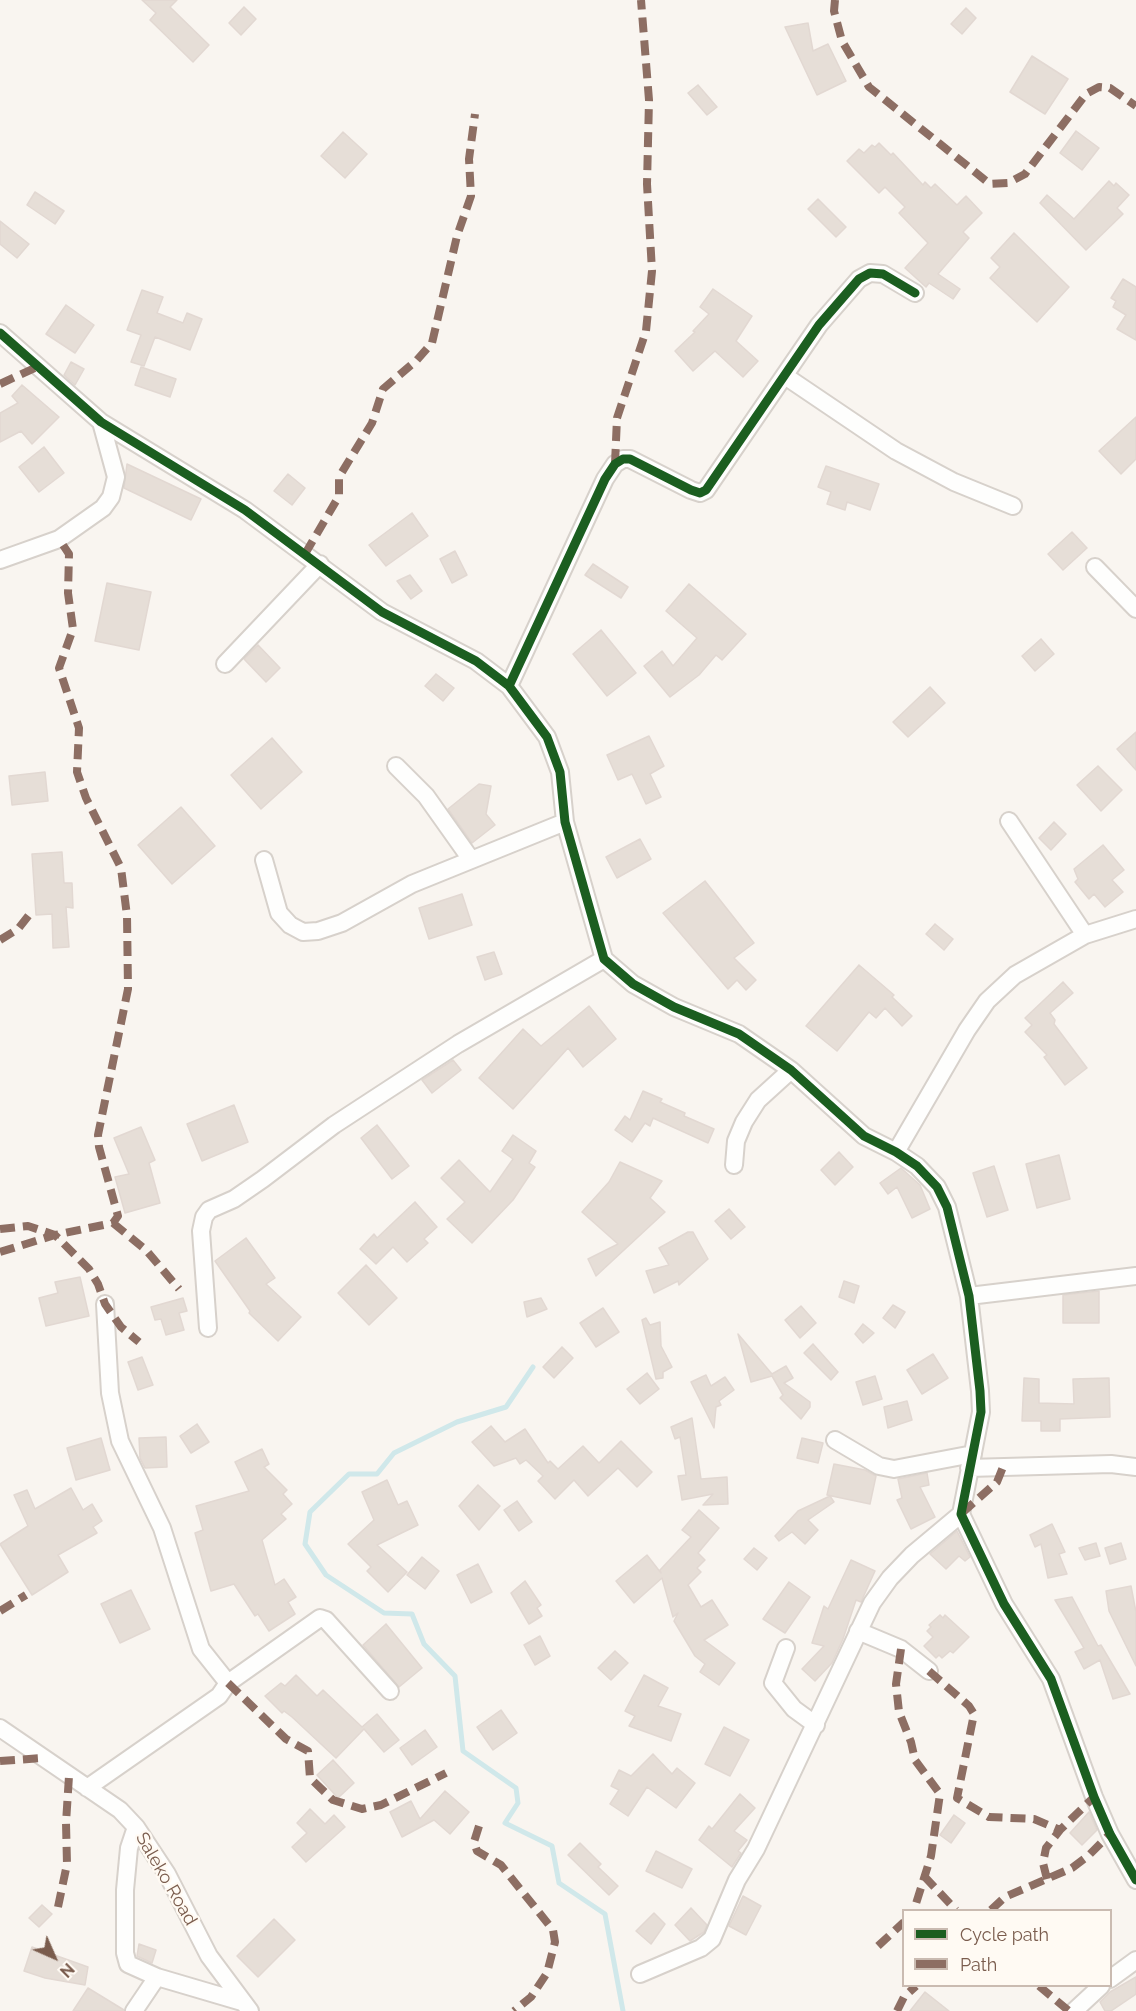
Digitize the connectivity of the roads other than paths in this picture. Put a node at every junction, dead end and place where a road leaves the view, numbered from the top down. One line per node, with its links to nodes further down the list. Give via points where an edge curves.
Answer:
1 (915, 293): 3 (street, via 883,274 870,273 859,279 819,324)
2 (0, 333): 4 (street)
3 (785, 376): 5 (street, via 896,451 954,482); 11 (street, via 706,490 691,490 630,459 615,464)
4 (101, 422): 6 (street, via 116,477 107,502 59,539); 7 (street, via 245,510)
5 (1013, 506)
6 (0, 560)
7 (320, 564): 10 (street); 11 (street, via 382,612 476,661)
8 (1095, 567): 9 (street)
9 (1136, 609)
10 (225, 664)
11 (509, 686): 14 (street, via 547,737 560,772)
12 (396, 766): 15 (street, via 426,796)
13 (1009, 820): 18 (street)
14 (565, 822): 15 (street); 19 (street)
15 (470, 858): 16 (street, via 412,884 342,923 303,932 290,926 279,913)
16 (264, 860)
17 (1136, 920): 18 (street)
18 (1085, 935): 21 (street, via 1015,975 987,1001)
19 (604, 959): 20 (street, via 633,984 674,1007 739,1034); 26 (street, via 458,1044 334,1125 234,1199 209,1210 201,1231)
20 (791, 1070): 21 (street, via 864,1136); 22 (street, via 758,1100 744,1122 736,1141)
21 (897, 1152): 24 (street, via 937,1187 947,1208)
22 (735, 1165)
23 (1136, 1276): 24 (street)
24 (969, 1296): 28 (street, via 981,1412)
25 (105, 1304): 34 (street, via 110,1393 120,1441 162,1528 198,1642)
26 (208, 1328)
27 (835, 1440): 28 (street, via 879,1466 894,1469)
28 (971, 1461): 29 (street); 30 (street)
29 (1136, 1467)
30 (961, 1514): 31 (street, via 890,1578); 40 (street, via 1005,1604 1052,1679 1094,1797)
31 (858, 1631): 33 (street, via 901,1649); 36 (street)
32 (786, 1648): 36 (street, via 773,1683 794,1709)
33 (929, 1671)
34 (228, 1683): 35 (street, via 320,1618); 38 (street, via 219,1696)
35 (390, 1691)
36 (816, 1725): 42 (street, via 756,1849 736,1880 712,1939 701,1948)
37 (0, 1728): 38 (street, Saleko Road)
38 (87, 1788): 39 (street, Saleko Road, via 120,1810)
39 (136, 1827): 43 (street, via 126,1868 124,1953 133,1968); 46 (street, Saleko Road, via 167,1874 209,1956)
40 (1136, 1880)
41 (1136, 1960): 44 (street)
42 (640, 1974)
43 (157, 1977): 46 (street); 47 (street)
44 (1112, 1977)
45 (1100, 1987): 48 (street)
46 (246, 2007)
47 (134, 2011)
48 (1074, 2011)

